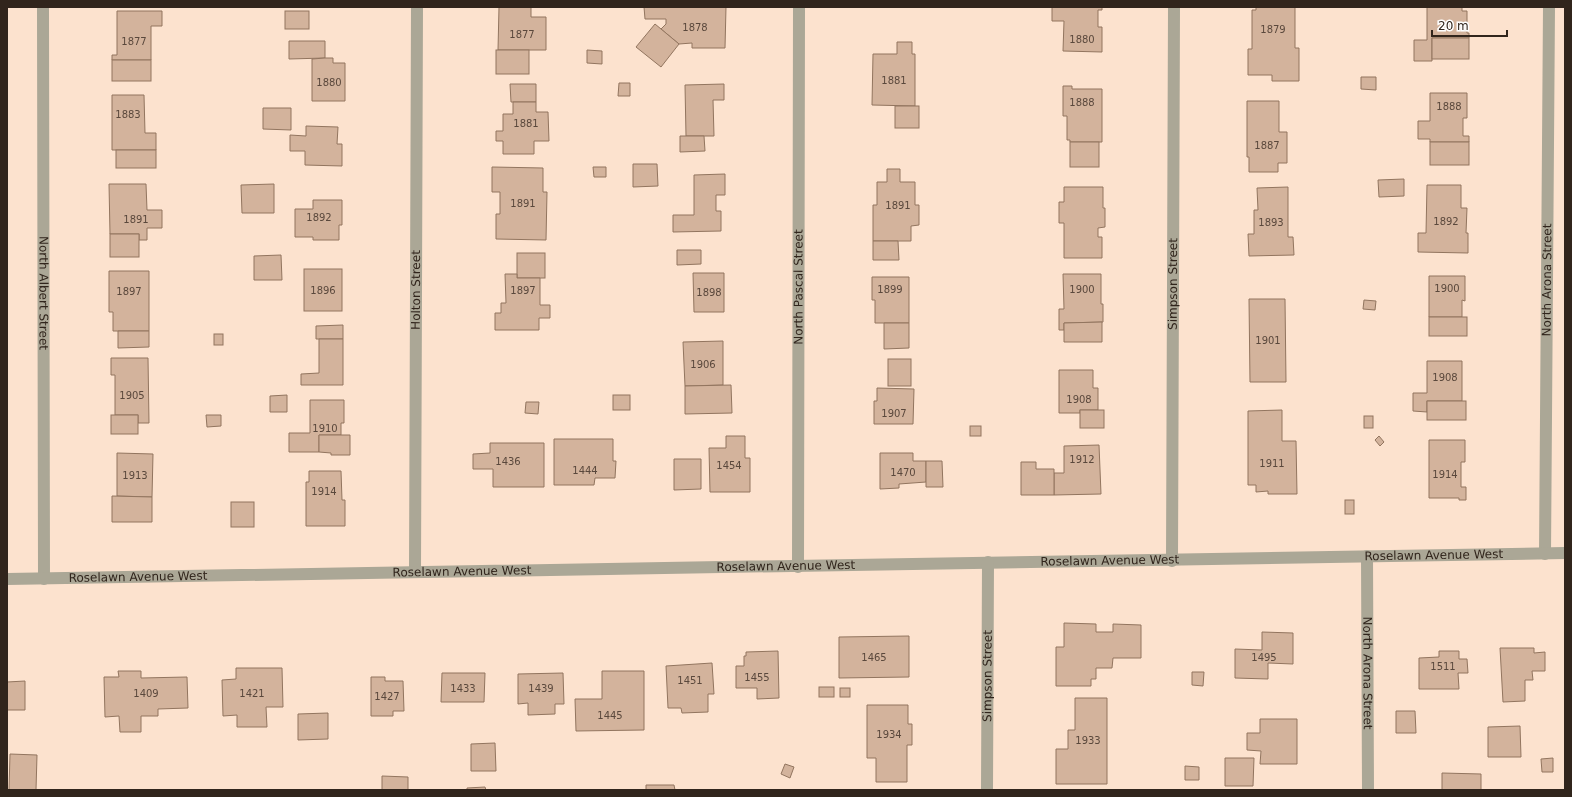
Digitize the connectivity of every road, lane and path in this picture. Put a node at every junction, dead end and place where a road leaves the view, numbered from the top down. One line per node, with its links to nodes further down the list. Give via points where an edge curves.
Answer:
1 (43, 7): 14 (street, North Albert Street)
2 (416, 7): 12 (street, Holton Street)
3 (799, 7): 11 (street, North Pascal Street)
4 (1174, 7): 9 (street, Simpson Street)
5 (1549, 7): 6 (street, North Arona Street)
6 (1545, 554): 7 (street, Roselawn Avenue West); 8 (street, Roselawn Avenue West)
7 (1565, 554)
8 (1367, 556): 9 (street, Roselawn Avenue West); 16 (street, North Arona Street)
9 (1172, 561): 10 (street, Roselawn Avenue West)
10 (988, 562): 11 (street, Roselawn Avenue West); 15 (street, Simpson Street)
11 (798, 567): 12 (street, Roselawn Avenue West)
12 (415, 572): 14 (street, Roselawn Avenue West)
13 (7, 579): 14 (street, Roselawn Avenue West)
14 (44, 579)
15 (987, 790)
16 (1368, 790)

